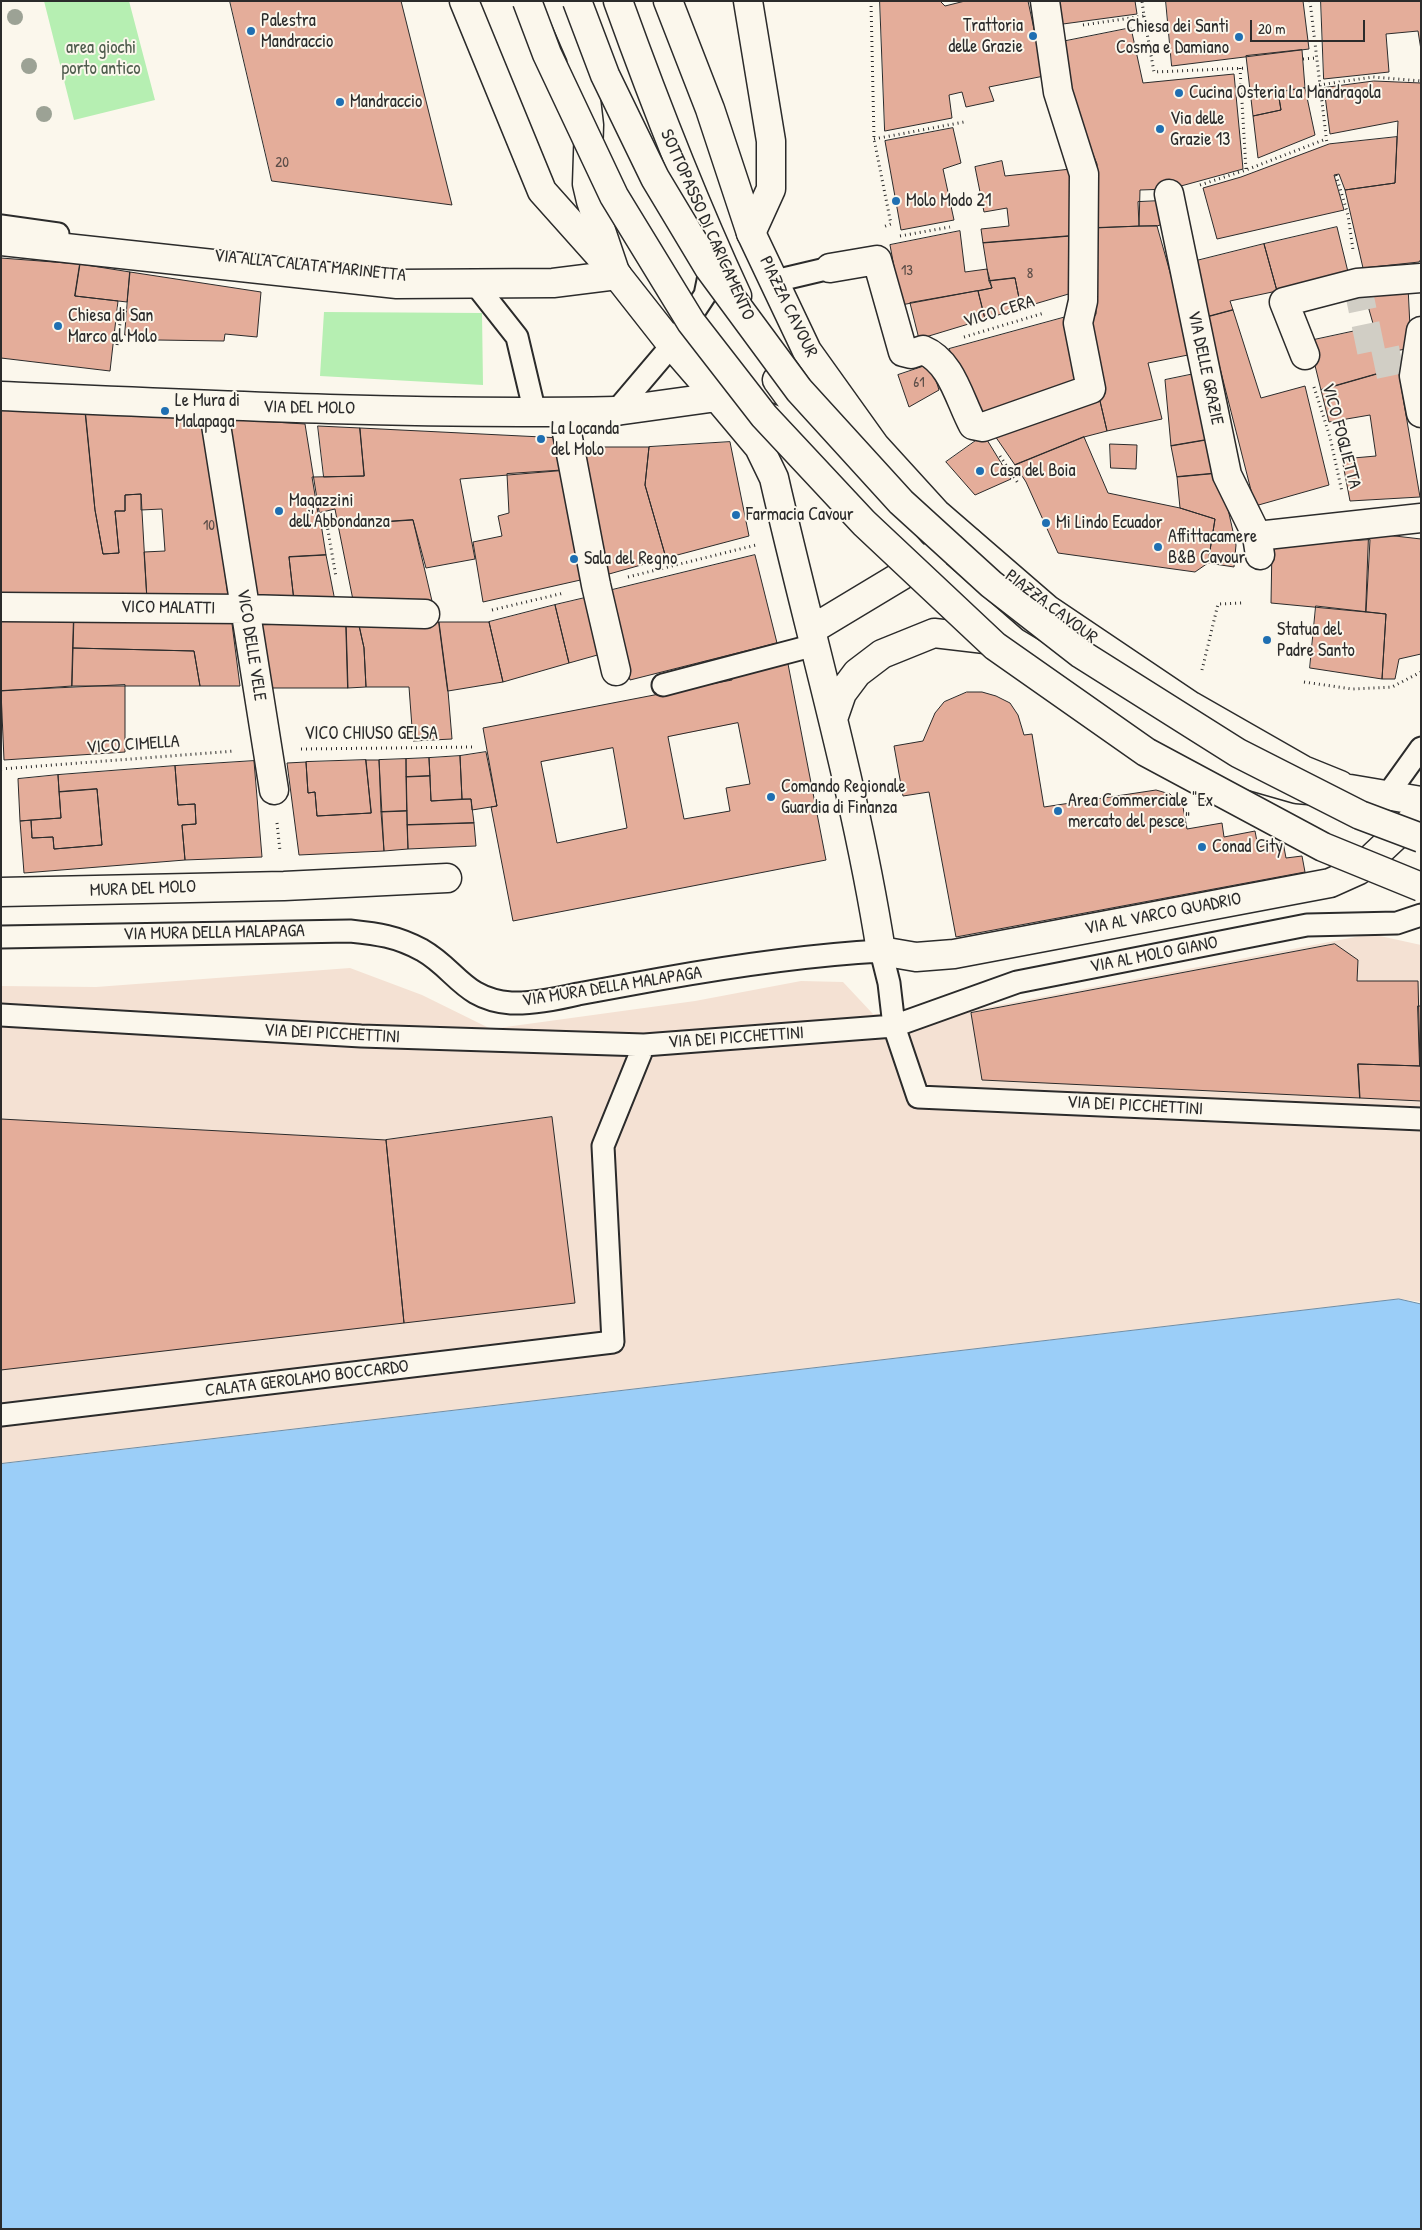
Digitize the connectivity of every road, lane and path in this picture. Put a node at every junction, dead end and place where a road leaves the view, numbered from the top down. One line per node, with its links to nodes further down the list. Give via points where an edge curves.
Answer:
1 (464, 1): 35 (main road, via 542,191)
2 (528, 1): 84 (main road, bridge, via 547,54 614,196 691,322 764,416 864,523 995,646 1146,752 1323,847)
3 (557, 1): 35 (main road, via 580,56 589,125 587,184 590,202)
4 (577, 1): 81 (main road, bridge, via 605,75 655,178 709,268 799,390 901,502 991,584 1081,654 1238,753 1360,815)
5 (618, 1): 32 (main road, SOTTOPASSO DI CARICAMENTO, via 656,106)
6 (668, 1): 30 (main road, via 710,109)
7 (748, 1): 30 (main road, via 771,141 771,189)
8 (871, 1): 21 (path)
9 (1045, 1): 13 (main road)
10 (1142, 1): 12 (path)
11 (1310, 1): 14 (path)
12 (1144, 16): 13 (path); 16 (path, via 1154,72)
13 (1050, 30): 40 (main road, via 1058,92 1084,174)
14 (1316, 58): 15 (path); 19 (path)
15 (1303, 59)
16 (1240, 68): 17 (path); 24 (path)
17 (1247, 68)
18 (1421, 81): 19 (path, via 1373,77)
19 (1319, 84): 22 (path)
20 (964, 122): 21 (path)
21 (874, 139): 27 (path)
22 (1326, 139): 23 (path); 24 (path)
23 (1327, 144)
24 (1246, 170): 26 (path)
25 (1336, 175): 38 (path, via 1348,215)
26 (1169, 194): 57 (main road, VIA DELLE GRAZIE, via 1227,475 1258,546)
27 (891, 224)
28 (1, 226): 39 (lane, VIA ALLA CALATA MARINETTA, via 228,258)
29 (950, 227): 31 (path)
30 (751, 233): 37 (main road, PIAZZA CAVOUR)
31 (894, 236)
32 (711, 240): 44 (lane, via 712,261 706,295); 54 (main road, SOTTOPASSO DI CARICAMENTO, via 777,381)
33 (1, 241): 39 (main road, via 397,284)
34 (830, 268): 37 (lane); 45 (main road, via 877,260 903,352 911,354)
35 (616, 275): 39 (main road, via 553,283); 44 (main road)
36 (1421, 278): 38 (main road)
37 (775, 281): 58 (main road, PIAZZA CAVOUR, via 807,351 874,446 936,513)
38 (1357, 283): 46 (main road, via 1284,302)
39 (476, 285): 52 (lane, via 517,337)
40 (1083, 300): 45 (path, VICO CERA); 45 (main road, via 1078,322 1091,389 982,428 973,425 941,361)
41 (122, 308): 43 (path)
42 (1421, 331): 53 (main road, via 1414,376)
43 (117, 345)
44 (672, 345): 48 (main road); 51 (lane)
45 (923, 350)
46 (1305, 355): 57 (path, VICO FOGLIETTA, via 1330,437)
47 (1, 396): 49 (main road, VIA DEL MOLO)
48 (717, 397): 51 (main road, VIA DEL MOLO); 54 (main road); 65 (main road, via 759,447 774,478)
49 (213, 406): 52 (main road, VIA DEL MOLO); 62 (main road, VICO DELLE VELE)
50 (563, 412): 51 (main road, VIA DEL MOLO); 52 (main road, VIA DEL MOLO); 68 (main road)
51 (616, 412)
52 (535, 413)
53 (1421, 413)
54 (818, 437): 59 (main road, via 849,479 912,553)
55 (1421, 518): 57 (main road, VIA DELLE GRAZIE)
56 (326, 519): 63 (path)
57 (1348, 526)
58 (971, 542): 59 (main road, via 954,541); 77 (main road, PIAZZA CAVOUR, via 1047,609 1191,706 1303,770)
59 (924, 562): 65 (main road); 66 (main road)
60 (1242, 603): 67 (path, via 1218,604)
61 (1, 607): 62 (main road, VICO MALATTI)
62 (245, 609): 63 (main road, VICO MALATTI); 75 (main road, VICO DELLE VELE)
63 (343, 611): 64 (main road, VICO MALATTI)
64 (426, 614)
65 (813, 638): 71 (lane); 72 (main road)
66 (1014, 642): 72 (main road, via 934,633 912,640 882,654 856,673 842,693); 77 (main road, via 1203,756 1234,771 1296,789)
67 (1202, 670)
68 (616, 671)
69 (1421, 672): 70 (path, via 1392,687 1352,689)
70 (1304, 682)
71 (663, 685)
72 (833, 719): 88 (main road, via 870,880)
73 (476, 748): 75 (path, VICO CHIUSO GELSA)
74 (1421, 748): 79 (lane)
75 (268, 749): 76 (path, VICO CIMELLA); 78 (main road, VICO DELLE VELE)
76 (1, 769)
77 (1350, 789): 79 (main road)
78 (274, 790): 83 (path)
79 (1388, 794): 80 (main road)
80 (1421, 801)
81 (1417, 831): 88 (main road, VIA AL VARCO QUADRIO, via 1359,870 1330,883 954,954 916,957)
82 (446, 878): 83 (main road, MURA DEL MOLO)
83 (284, 886): 85 (main road, MURA DEL MOLO)
84 (1421, 887)
85 (1, 892)
86 (1421, 915): 90 (lane, VIA AL MOLO GIANO, via 1397,923 1307,925 1017,982)
87 (1, 937): 88 (lane, VIA MURA DELLA MALAPAGA, via 350,931 393,936 424,951 470,990 488,1000 512,1003 549,1000 744,966 844,953)
88 (882, 952): 90 (lane)
89 (1, 1015): 91 (lane, VIA DEI PICCHETTINI, via 361,1036)
90 (894, 1026): 91 (lane, VIA DEI PICCHETTINI); 92 (lane, VIA DEI PICCHETTINI, via 918,1097)
91 (644, 1045): 93 (lane, CALATA GEROLAMO BOCCARDO, via 603,1146 613,1342)
92 (1421, 1119)
93 (1, 1415)

